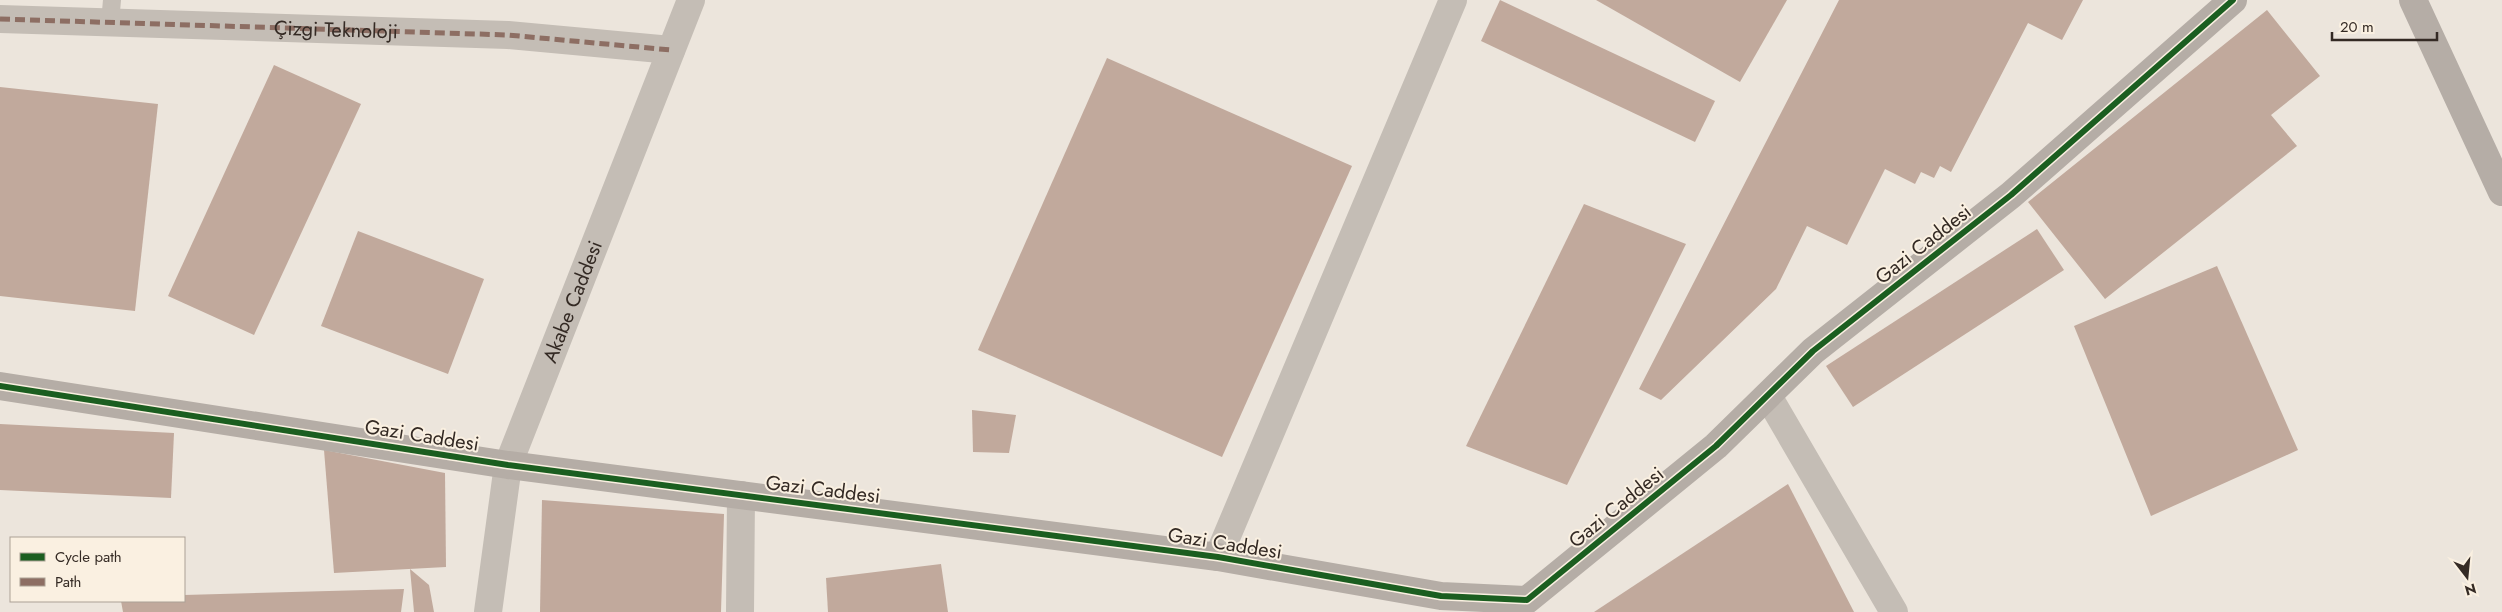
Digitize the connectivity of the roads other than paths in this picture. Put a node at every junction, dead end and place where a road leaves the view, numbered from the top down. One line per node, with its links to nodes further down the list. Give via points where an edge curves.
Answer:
1 (691, 0): 7 (street, Akabe Caddesi)
2 (1453, 0): 13 (street)
3 (2233, 0): 10 (street, Gazi Caddesi, via 2011,196 1813,351)
4 (2413, 0): 8 (street)
5 (111, 12): 6 (street, Çizgi Teknoloji); 7 (street, Çizgi Teknoloji, via 508,35)
6 (0, 19)
7 (671, 50): 11 (street, Akabe Caddesi)
8 (2502, 192)
9 (0, 386): 11 (street, Gazi Caddesi)
10 (1768, 396): 14 (street, Gazi Caddesi, via 1716,446 1527,600); 17 (street)
11 (508, 465): 12 (street, Gazi Caddesi); 15 (street, Akabe Caddesi)
12 (741, 494): 13 (street, Gazi Caddesi); 16 (street)
13 (1218, 557): 14 (street, Gazi Caddesi)
14 (1442, 604)
15 (488, 612)
16 (740, 612)
17 (1894, 612)

